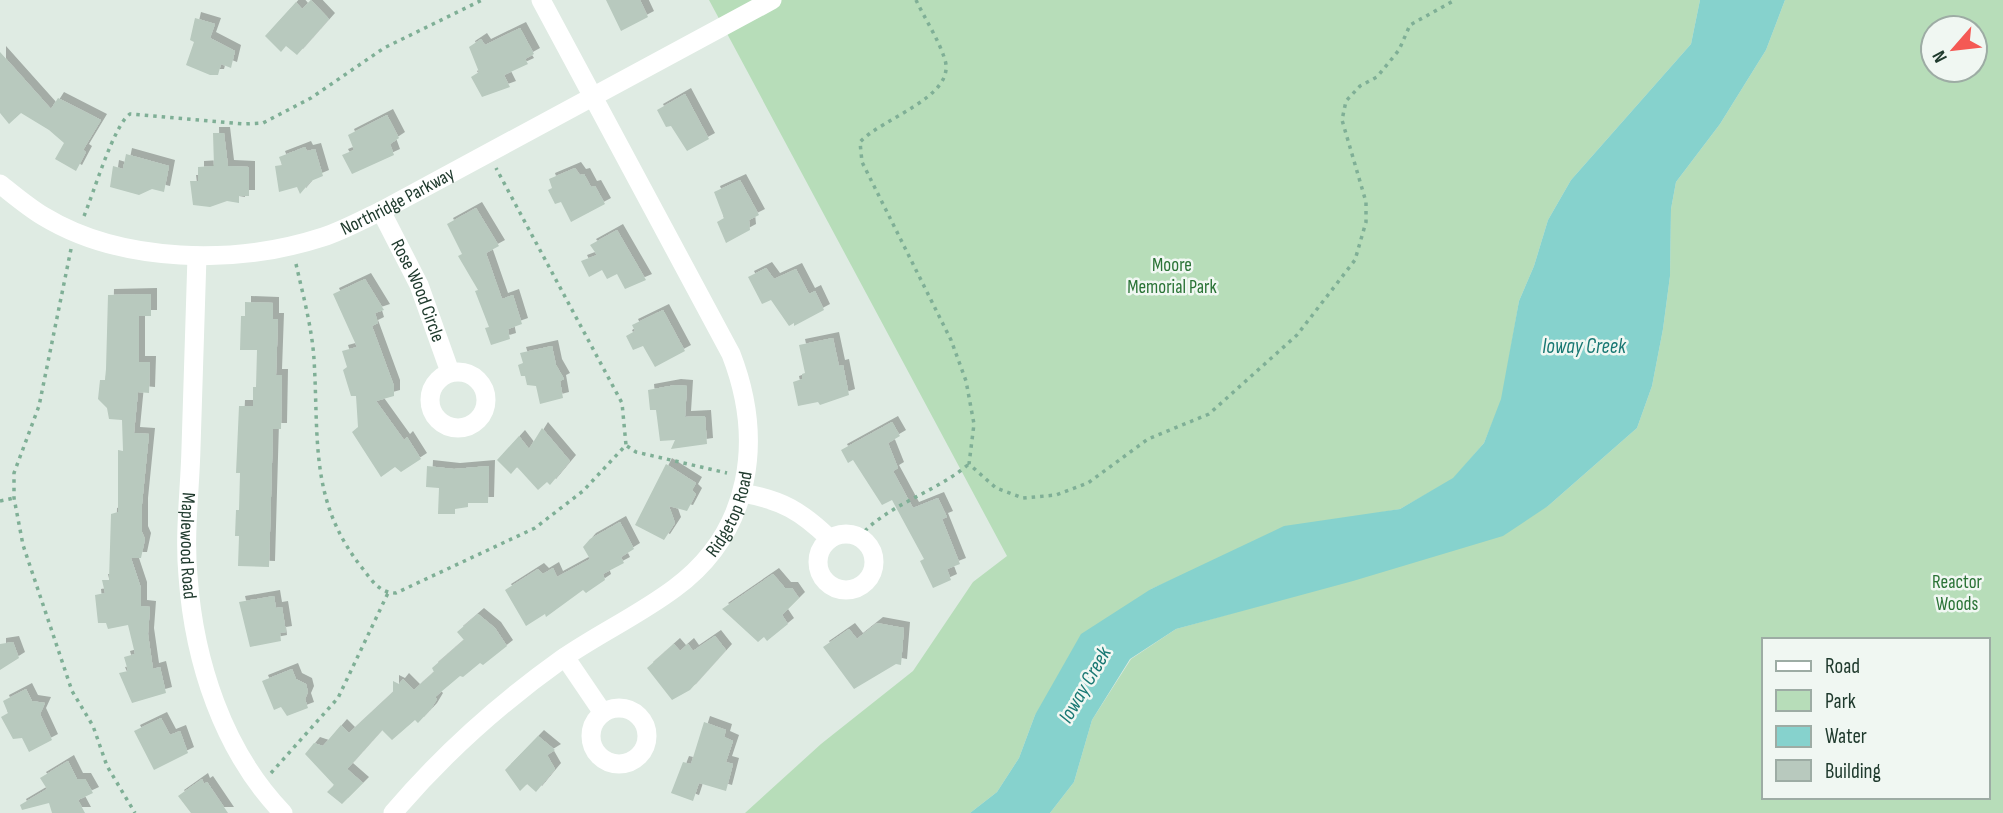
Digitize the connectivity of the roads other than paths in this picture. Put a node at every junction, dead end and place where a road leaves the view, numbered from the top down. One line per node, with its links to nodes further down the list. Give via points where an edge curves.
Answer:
1 (541, 0): 3 (street, Ridgetop Road)
2 (772, 0): 3 (street, Northridge Parkway)
3 (594, 98): 5 (street, Northridge Parkway); 8 (street, Ridgetop Road, via 743,383 750,421)
4 (0, 184): 6 (street, Northridge Parkway, via 44,217 78,231 140,252)
5 (381, 211): 6 (street, Northridge Parkway, via 324,237 292,245); 7 (street, Rose Wood Circle, via 419,285)
6 (197, 256): 12 (street, Maplewood Road, via 187,574 197,641 210,692 236,747)
7 (450, 373)
8 (744, 485): 9 (street, via 803,513); 10 (street, Ridgetop Road, via 730,522 700,566 675,588)
9 (830, 539): 9 (street, via 844,534 859,537 872,551 873,570 862,585 834,587 821,574 819,555)
10 (565, 657): 11 (street); 13 (street, Ridgetop Road, via 468,734)
11 (603, 713)
12 (283, 813)
13 (393, 813)

